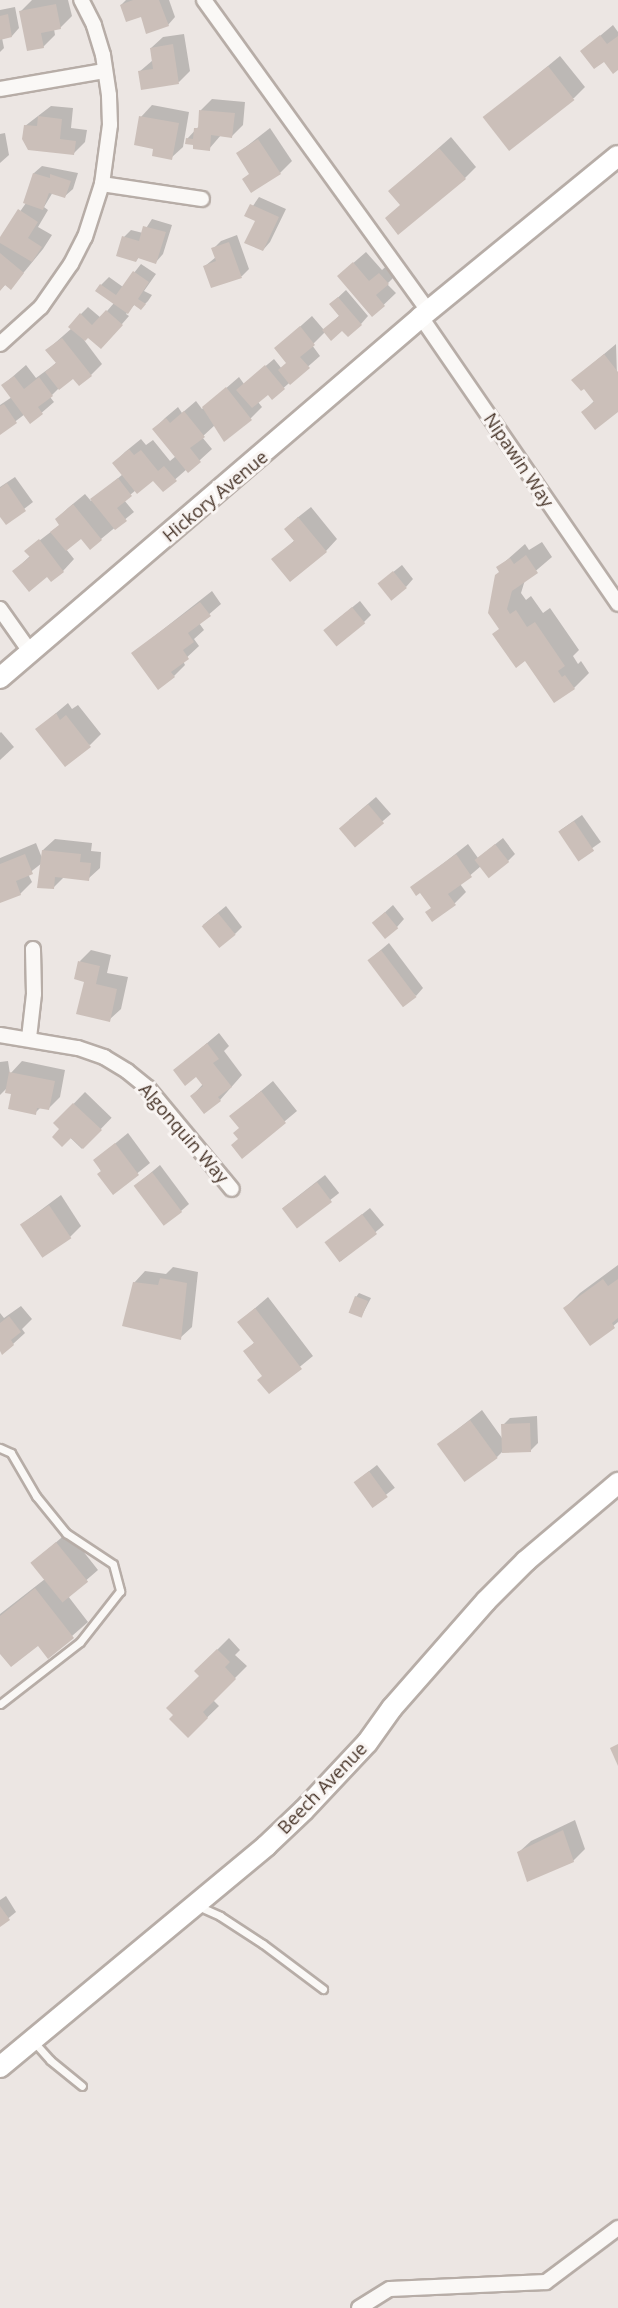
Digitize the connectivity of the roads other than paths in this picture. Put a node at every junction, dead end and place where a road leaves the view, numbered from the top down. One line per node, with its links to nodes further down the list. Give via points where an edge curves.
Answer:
1 (81, 0): 3 (street, via 94,25)
2 (204, 0): 8 (street)
3 (104, 71): 4 (street); 6 (street, via 110,126)
4 (0, 89)
5 (618, 156): 8 (street, Hickory Avenue)
6 (102, 184): 7 (street); 9 (street, via 71,264 41,307)
7 (202, 199)
8 (424, 314): 10 (street, Nipawin Way); 12 (street, Hickory Avenue)
9 (0, 344)
10 (618, 604)
11 (0, 609): 12 (street)
12 (31, 653): 13 (street, Hickory Avenue)
13 (0, 678)
14 (33, 949): 16 (street, via 34,994)
15 (0, 1035): 16 (street, Algonquin Way)
16 (29, 1038): 17 (street, Algonquin Way, via 91,1052 127,1071 148,1088)
17 (232, 1189)
18 (0, 1448): 20 (lane, via 11,1453 36,1496 66,1533 113,1564 120,1591 80,1642)
19 (618, 1483): 21 (street, Beech Avenue, via 526,1561 486,1601 392,1708 367,1743 304,1810)
20 (0, 1704)
21 (195, 1905): 22 (lane, via 263,1944); 23 (street, Beech Avenue)
22 (323, 1989)
23 (32, 2040): 24 (street, Beech Avenue); 25 (lane)
24 (0, 2067)
25 (82, 2086)
26 (618, 2228): 27 (street, via 546,2282 390,2289)
27 (359, 2308)

